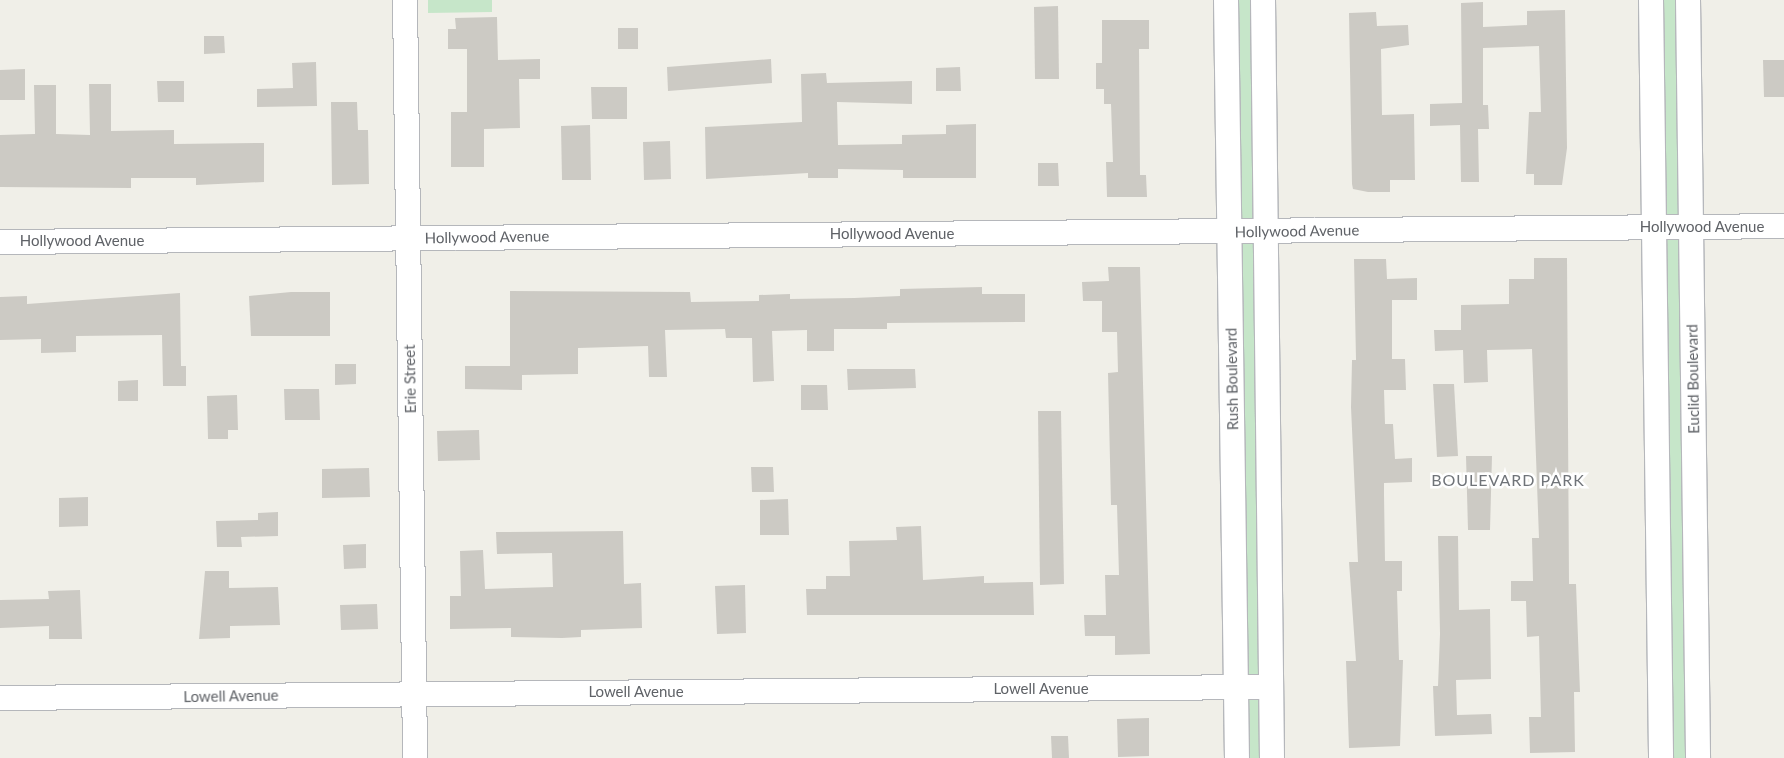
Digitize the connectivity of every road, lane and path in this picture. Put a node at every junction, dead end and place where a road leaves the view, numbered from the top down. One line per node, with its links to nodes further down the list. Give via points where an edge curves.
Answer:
1 (405, 0): 11 (street, Erie Street)
2 (1226, 0): 9 (street, Rush Boulevard)
3 (1263, 0): 10 (street)
4 (1650, 0): 8 (street)
5 (1688, 0): 7 (street, Euclid Boulevard)
6 (1784, 226): 7 (street, Hollywood Avenue)
7 (1691, 227): 8 (street, Hollywood Avenue); 14 (street, Euclid Boulevard)
8 (1654, 228): 10 (street, Hollywood Avenue); 13 (street)
9 (1230, 231): 10 (street, Hollywood Avenue); 11 (street, Hollywood Avenue); 15 (street, Rush Boulevard)
10 (1265, 231): 16 (street)
11 (408, 238): 12 (street, Hollywood Avenue); 17 (street, Erie Street)
12 (0, 242)
13 (1660, 682): 14 (street); 22 (street)
14 (1697, 683): 23 (street, Euclid Boulevard)
15 (1236, 687): 16 (street, Lowell Avenue); 17 (street, Lowell Avenue); 20 (street, Rush Boulevard)
16 (1271, 687): 21 (street)
17 (414, 694): 18 (street, Lowell Avenue); 19 (street, Erie Street)
18 (0, 698)
19 (416, 758)
20 (1237, 758)
21 (1272, 758)
22 (1661, 758)
23 (1698, 758)

